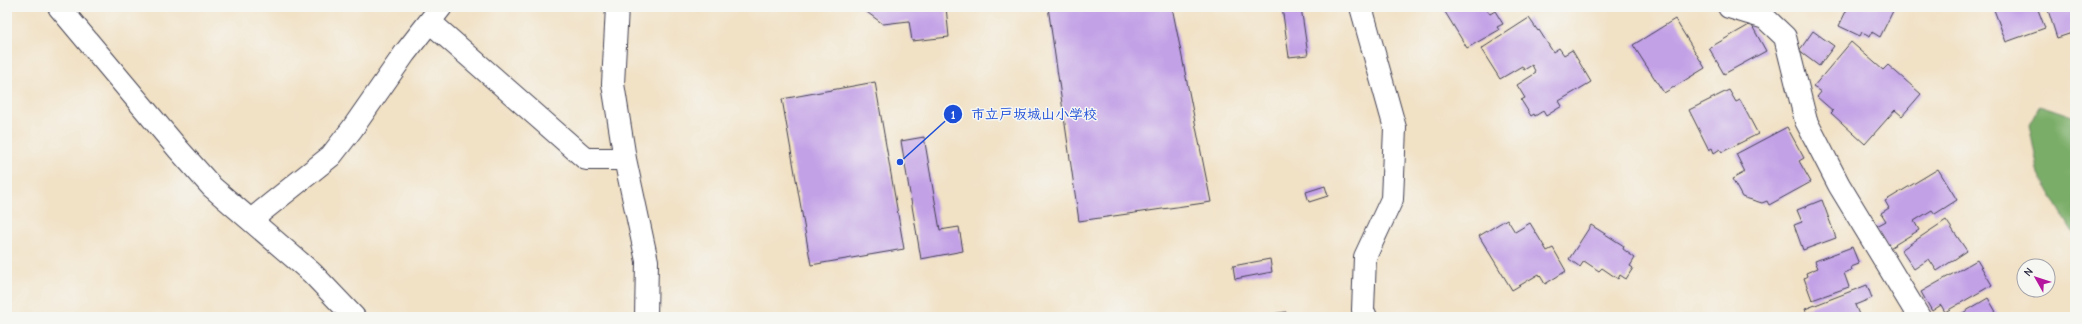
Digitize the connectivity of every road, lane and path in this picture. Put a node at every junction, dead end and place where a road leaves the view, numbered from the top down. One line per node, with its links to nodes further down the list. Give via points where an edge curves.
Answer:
1 (59, 7): 7 (street, via 212,187)
2 (617, 7): 6 (street, via 613,84)
3 (1361, 7): 10 (street, via 1395,128 1392,199 1365,257 1363,310)
4 (1729, 7): 11 (street, via 1765,18 1785,37 1806,121 1839,185)
5 (436, 14): 6 (street, via 586,159); 7 (street, via 404,53 331,156)
6 (626, 159): 9 (street, via 647,261)
7 (251, 220): 8 (street, via 312,273)
8 (354, 317)
9 (646, 317)
10 (1366, 317)
11 (1919, 317)

